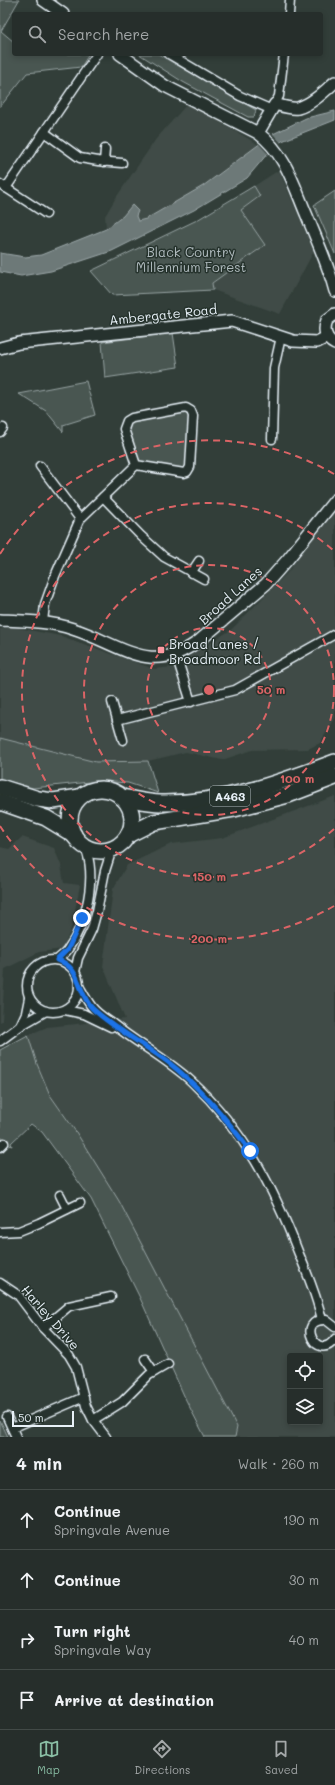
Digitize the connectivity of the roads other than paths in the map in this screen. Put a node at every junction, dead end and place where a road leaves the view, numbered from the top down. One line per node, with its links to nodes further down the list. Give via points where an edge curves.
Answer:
1 (43, 0): 3 (street)
2 (290, 0): 4 (street)
3 (60, 12)
4 (289, 12)
5 (96, 56): 11 (street)
6 (123, 56): 12 (street, via 166,86)
7 (172, 56): 10 (street, via 240,96)
8 (284, 56): 10 (street, via 279,96)
9 (335, 82): 10 (street, via 297,108)
10 (273, 107): 12 (street)
11 (44, 132): 14 (street, via 80,158); 16 (street)
12 (262, 136): 18 (street, via 280,154 290,172 328,263)
13 (105, 149): 14 (street)
14 (104, 162): 15 (street)
15 (122, 162)
16 (3, 186): 17 (street)
17 (46, 214)
18 (335, 291)
19 (335, 314): 21 (street, via 325,325 324,332)
20 (281, 337): 21 (street, Ambergate Road, via 293,342); 22 (street, Ambergate Road, via 232,321 19,343); 23 (street, via 274,368)
21 (331, 341)
22 (0, 348)
23 (272, 439)
24 (136, 465): 24 (street, via 187,472 190,467 193,416 191,411 186,408 127,421 124,429); 26 (street)
25 (40, 466): 28 (street)
26 (103, 497): 28 (street); 30 (street, via 164,557)
27 (335, 500): 35 (street, Broad Lanes, via 266,584 190,648)
28 (80, 519): 33 (street, via 45,604)
29 (199, 561): 30 (street)
30 (191, 573): 31 (street)
31 (204, 579)
32 (0, 620): 33 (street, Broad Lanes)
33 (43, 622): 35 (street, Broad Lanes, via 73,629 139,656 149,658)
34 (335, 634): 37 (street, via 235,690)
35 (176, 655): 37 (street)
36 (112, 702): 38 (street)
37 (191, 702): 38 (street)
38 (117, 720): 39 (street)
39 (123, 740)
40 (335, 762): 43 (highway, A463, via 287,780 234,795 160,803)
41 (335, 777): 46 (highway, A463, via 288,795 234,809 154,822)
42 (0, 787): 44 (highway, A463, via 38,799 53,801)
43 (121, 797): 44 (highway, A463, via 110,790 100,789); 46 (highway, via 131,815)
44 (80, 798): 47 (highway, via 73,807 70,818)
45 (0, 802): 47 (highway, via 46,818)
46 (128, 835): 49 (highway, A463)
47 (74, 836): 48 (highway)
48 (85, 847): 49 (highway, via 98,850); 50 (street, via 90,871 88,901 76,935 68,949)
49 (112, 849): 51 (street, via 92,929 78,958)
50 (57, 960): 51 (street, via 66,963); 53 (street, via 46,960 33,968 27,981 26,990)
51 (75, 972): 52 (street)
52 (79, 986): 54 (street, via 75,1000); 57 (street, via 92,1008)
53 (29, 998): 55 (street, via 38,1008); 56 (street)
54 (65, 1010): 55 (street); 57 (street, via 84,1014)
55 (46, 1011): 56 (street)
56 (20, 1026): 58 (street)
57 (124, 1033): 65 (street, via 192,1082 253,1155 283,1212)
58 (0, 1041)
59 (60, 1195): 61 (street)
60 (80, 1203): 61 (street)
61 (68, 1209): 62 (street, via 40,1224 19,1231)
62 (0, 1232)
63 (0, 1284): 67 (street, Harley Drive, via 18,1294)
64 (111, 1297): 67 (street, via 69,1306)
65 (322, 1320): 66 (street, via 330,1321); 68 (street, via 315,1322 311,1329 313,1341 324,1346)
66 (335, 1327)
67 (43, 1328): 72 (street, Harley Drive, via 70,1355)
68 (335, 1338)
69 (145, 1359): 71 (street)
70 (168, 1364): 71 (street)
71 (154, 1372): 74 (street, via 122,1402)
72 (84, 1397): 74 (street, Harley Drive); 75 (street)
73 (7, 1417): 75 (street)
74 (93, 1420): 77 (street, Harley Drive)
75 (12, 1428): 76 (street)
76 (16, 1437)
77 (106, 1437)

